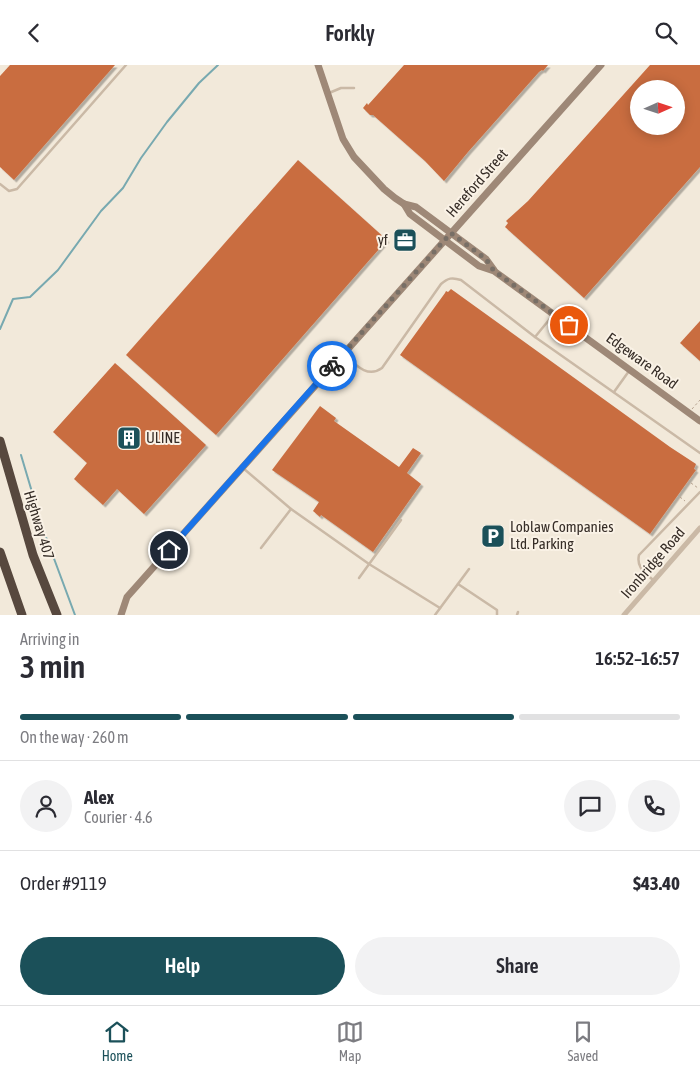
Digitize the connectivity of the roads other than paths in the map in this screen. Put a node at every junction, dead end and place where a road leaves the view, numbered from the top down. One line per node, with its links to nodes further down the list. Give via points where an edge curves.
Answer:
1 (126, 65): 6 (lane, via 17,189 9,191)
2 (318, 65): 5 (street, Edgeware Road)
3 (600, 65): 8 (street, Hereford Street)
4 (354, 88): 5 (lane)
5 (327, 93): 7 (street, Edgeware Road, via 343,139 354,157 384,189)
6 (0, 184)
7 (404, 204): 8 (street, Edgeware Road, via 416,207); 9 (street, Edgeware Road, via 410,214)
8 (451, 233): 9 (street, Hereford Street); 10 (street, Edgeware Road, via 486,259)
9 (444, 240): 10 (street, Edgeware Road, via 479,266); 13 (street, Hereford Street)
10 (494, 271): 11 (street, Edgeware Road)
11 (554, 314): 12 (lane); 14 (street, Edgeware Road)
12 (535, 337): 13 (lane, via 461,280 454,278 441,284 382,368 371,373); 15 (lane)
13 (343, 354): 19 (street, Hereford Street)
14 (630, 370): 15 (lane); 16 (street, Edgeware Road)
15 (614, 393): 18 (lane)
16 (700, 421)
17 (0, 441): 33 (highway, Highway 407, via 33,555)
18 (700, 453)
19 (242, 467): 21 (lane); 34 (street, Hereford Street, via 127,597)
20 (700, 491): 29 (lane, via 639,555 640,568)
21 (291, 509): 24 (lane); 26 (lane)
22 (401, 520): 26 (lane)
23 (700, 528): 29 (street, Ironbridge Road)
24 (261, 549)
25 (0, 552): 32 (highway)
26 (369, 564): 28 (lane); 31 (lane)
27 (468, 569): 30 (lane)
28 (359, 578)
29 (654, 581): 37 (street, Ironbridge Road)
30 (458, 583): 31 (lane); 36 (lane, via 497,610)
31 (440, 608): 35 (lane)
32 (22, 615)
33 (57, 615)
34 (121, 615)
35 (435, 615)
36 (497, 615)
37 (624, 615)

